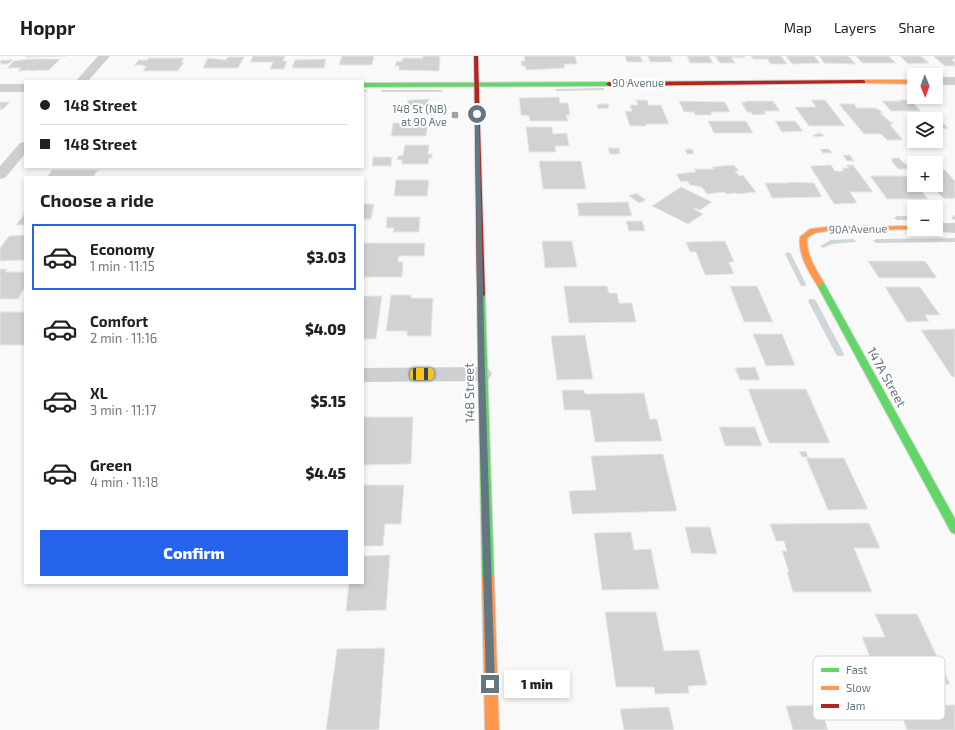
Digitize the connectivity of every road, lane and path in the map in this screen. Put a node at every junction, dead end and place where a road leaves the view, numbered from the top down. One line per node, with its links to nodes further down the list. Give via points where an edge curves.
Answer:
1 (104, 56): 3 (street)
2 (476, 56): 7 (street, 148 Street)
3 (83, 80)
4 (955, 81): 6 (street)
5 (907, 82): 7 (street, 90 Avenue)
6 (943, 82)
7 (477, 84): 8 (street, 90 Avenue); 17 (street, 148 Street)
8 (364, 85)
9 (0, 88): 10 (street)
10 (24, 88)
11 (24, 147): 12 (street)
12 (0, 175)
13 (907, 228): 16 (street, 90A Avenue, via 827,229)
14 (943, 228): 15 (street)
15 (955, 228)
16 (804, 237): 19 (street, 147A Street, via 804,253)
17 (482, 374): 18 (street); 20 (street, 148 Street)
18 (364, 375)
19 (955, 529)
20 (492, 730)

